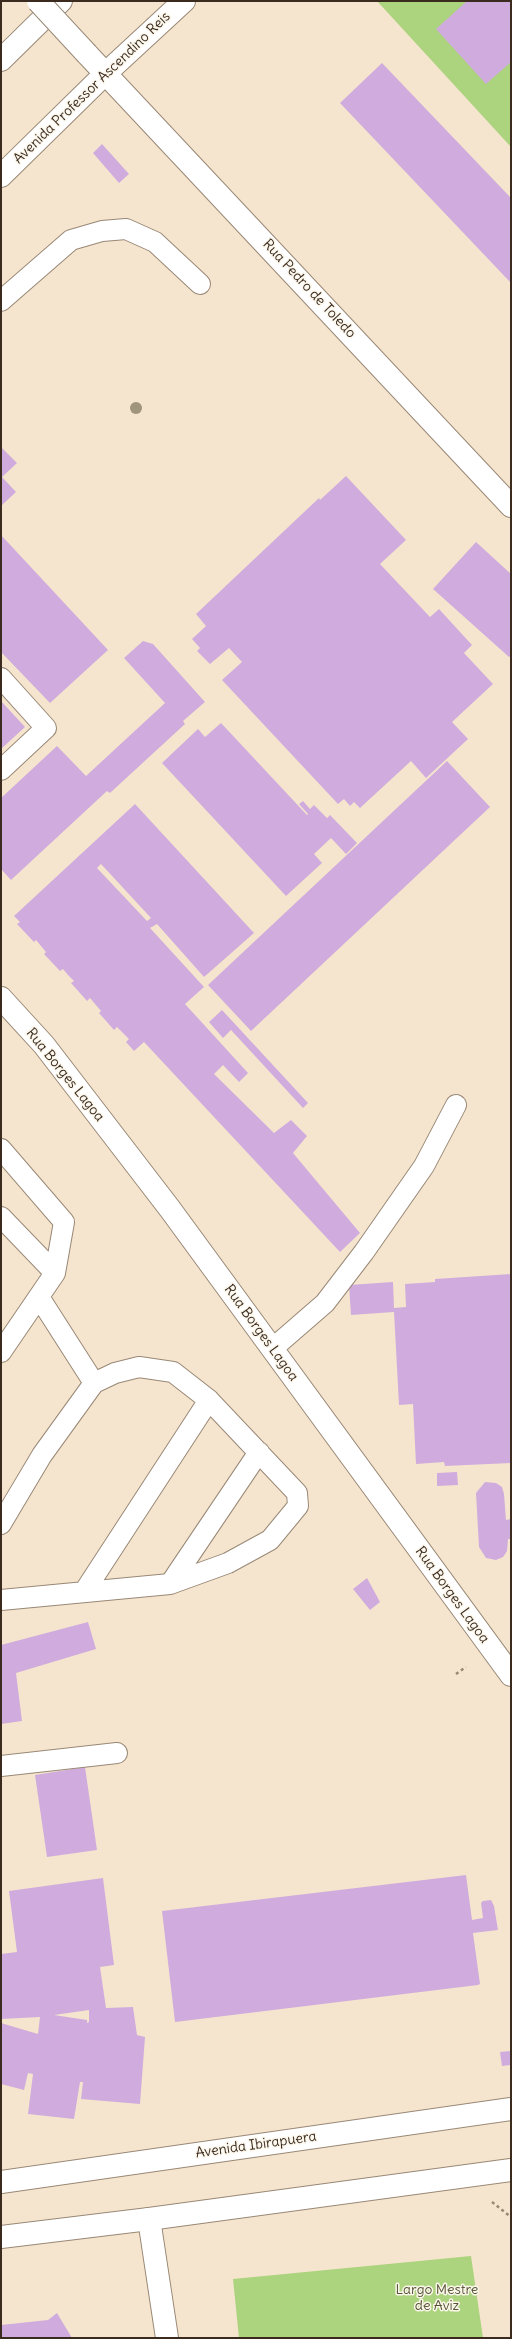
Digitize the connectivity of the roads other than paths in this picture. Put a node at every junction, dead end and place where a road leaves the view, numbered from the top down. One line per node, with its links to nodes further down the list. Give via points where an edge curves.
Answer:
1 (38, 1): 5 (main road, Rua Pedro de Toledo, bridge)
2 (61, 1): 4 (main road)
3 (184, 1): 5 (main road, Avenida Professor Ascendino Reis)
4 (1, 60)
5 (104, 74): 6 (main road, Avenida Professor Ascendino Reis); 9 (main road, Rua Pedro de Toledo, via 142,111)
6 (1, 176)
7 (200, 284): 8 (lane, via 154,242 126,229 102,231 71,240)
8 (1, 301)
9 (511, 506)
10 (1, 678): 11 (lane, via 46,728)
11 (1, 770)
12 (1, 998): 18 (main road, Rua Borges Lagoa, via 44,1045 94,1109)
13 (456, 1105): 18 (lane, via 424,1166 364,1252 324,1303)
14 (1, 1149): 16 (lane, via 64,1222)
15 (1, 1217): 16 (lane)
16 (55, 1273): 17 (lane)
17 (39, 1297): 19 (lane); 20 (lane)
18 (272, 1348): 27 (main road, Rua Borges Lagoa)
19 (1, 1352)
20 (94, 1383): 21 (lane, via 115,1373 139,1367 173,1372); 23 (lane, via 42,1455)
21 (209, 1400): 22 (lane); 25 (lane)
22 (259, 1452): 24 (lane); 24 (lane, via 297,1493 298,1506 270,1540 228,1563)
23 (1, 1524)
24 (170, 1584): 25 (lane)
25 (84, 1592): 26 (lane)
26 (1, 1600)
27 (511, 1675)
28 (117, 1753): 29 (lane)
29 (1, 1766)
30 (511, 2109): 32 (main road, Avenida Ibirapuera)
31 (511, 2170): 33 (main road)
32 (1, 2182)
33 (149, 2219): 34 (main road); 35 (main road)
34 (1, 2237)
35 (168, 2338)

